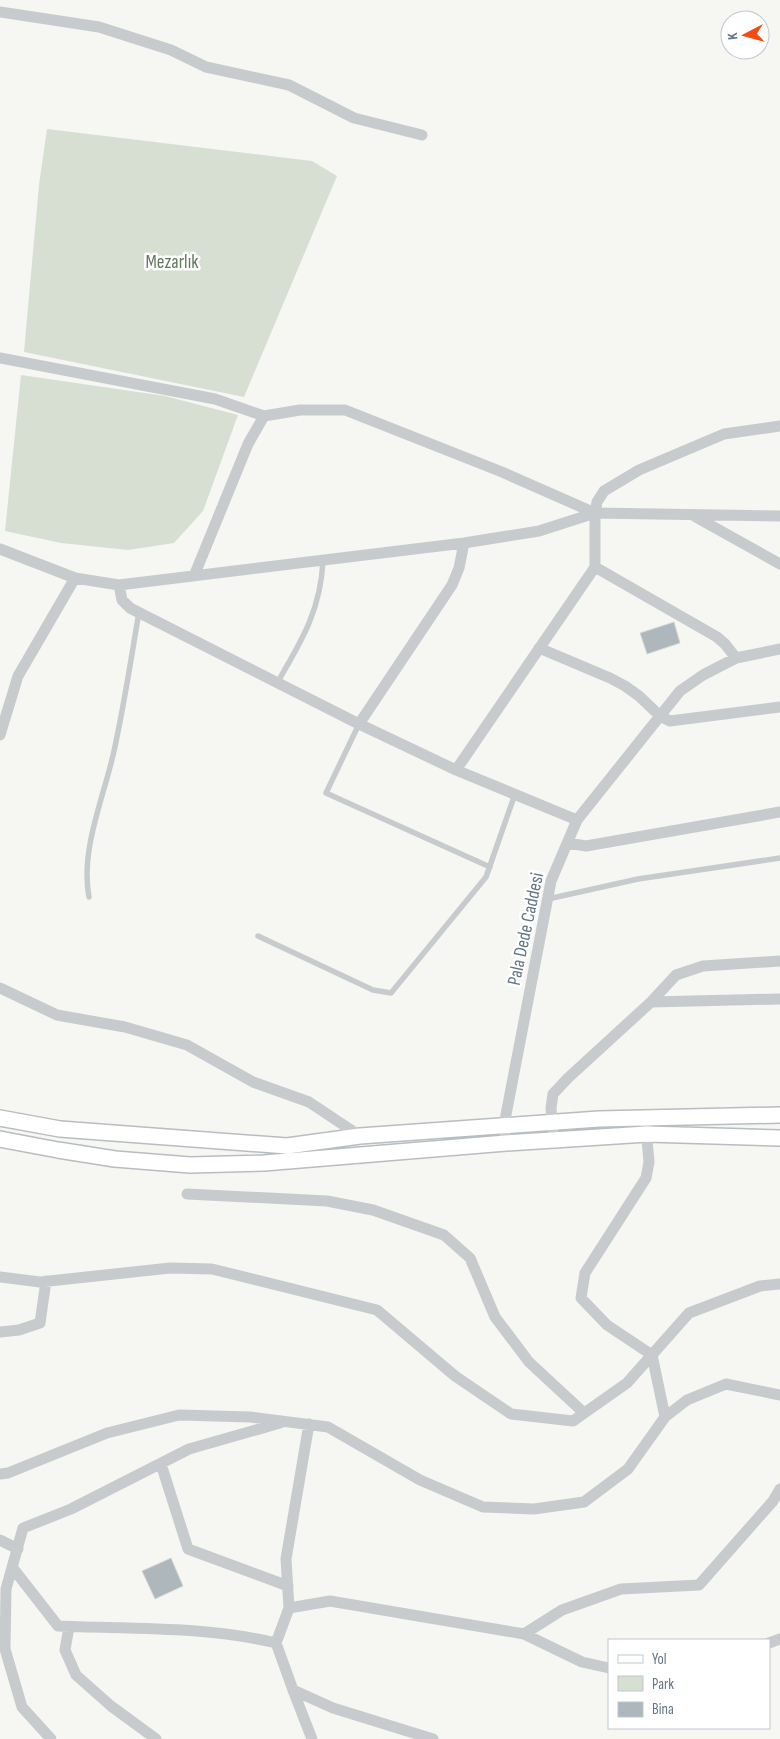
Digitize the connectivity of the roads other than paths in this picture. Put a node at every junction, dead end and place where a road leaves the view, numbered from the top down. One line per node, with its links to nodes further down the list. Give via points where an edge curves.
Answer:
1 (0, 12): 2 (street, via 99,27 171,50 206,67 289,84 354,118)
2 (422, 135)
3 (0, 358): 4 (street, via 215,399)
4 (264, 416): 6 (street, via 300,410 344,410); 14 (street, via 245,452)
5 (780, 426): 6 (street, via 724,434 639,470 604,491 596,502)
6 (595, 512): 7 (street); 9 (street, via 539,531); 13 (street)
7 (693, 515): 8 (street); 12 (street)
8 (780, 516)
9 (464, 543): 11 (street); 24 (street, via 452,585)
10 (0, 549): 15 (street)
11 (323, 560): 14 (street); 21 (lane, via 320,592 310,624)
12 (780, 564)
13 (595, 567): 18 (street); 20 (street, via 717,637)
14 (194, 576): 16 (street)
15 (75, 578): 16 (street); 25 (street, via 18,676)
16 (119, 585): 17 (street, via 122,600)
17 (138, 612): 21 (street); 33 (lane, via 114,752 87,857)
18 (539, 648): 23 (street, via 625,686); 26 (street)
19 (780, 649): 20 (street, Pala Dede Caddesi)
20 (736, 658): 23 (street, Pala Dede Caddesi, via 680,691)
21 (277, 683): 24 (street)
22 (780, 707): 23 (street, via 674,721)
23 (660, 716): 29 (street, Pala Dede Caddesi)
24 (360, 724): 26 (street); 32 (lane, via 326,793)
25 (0, 736)
26 (456, 770): 27 (street)
27 (515, 794): 29 (street); 32 (lane)
28 (780, 812): 30 (street, via 586,846)
29 (577, 820): 30 (street, Pala Dede Caddesi)
30 (568, 844): 34 (street, Pala Dede Caddesi, via 551,881)
31 (780, 858): 34 (lane, via 638,879)
32 (490, 867): 35 (lane, via 486,877 391,993 373,990)
33 (89, 897)
34 (548, 899): 44 (street, Pala Dede Caddesi)
35 (258, 936)
36 (780, 961): 39 (street, via 703,966 676,975)
37 (0, 988): 46 (street, via 57,1015 125,1028 187,1045 253,1082 309,1102)
38 (780, 999): 39 (street)
39 (651, 1002): 43 (street, via 553,1094)
40 (780, 1116): 41 (street)
41 (646, 1117): 43 (street); 45 (street)
42 (0, 1118): 46 (street, via 60,1129 287,1146)
43 (552, 1122): 44 (street); 49 (street)
44 (504, 1125): 46 (street); 50 (street, Pala Dede Caddesi)
45 (647, 1134): 47 (street); 49 (street); 56 (street, via 649,1162 646,1178 585,1273 581,1298 607,1326)
46 (360, 1136)
47 (780, 1138)
48 (0, 1139): 50 (street, via 115,1158 190,1164 264,1163)
49 (554, 1140): 50 (street)
50 (506, 1142)
51 (188, 1194): 58 (street, via 327,1201 373,1210 444,1236 470,1258 495,1317 529,1362)
52 (0, 1277): 53 (street)
53 (46, 1281): 55 (street, via 40,1322); 58 (street, via 170,1268 221,1271 377,1310 455,1376 512,1414 573,1421)
54 (780, 1284): 56 (street, via 760,1286 689,1313)
55 (0, 1332)
56 (652, 1355): 58 (street, via 627,1384); 59 (street)
57 (780, 1395): 59 (street, via 726,1384 687,1400)
58 (584, 1413)
59 (665, 1417): 61 (street, via 628,1469 584,1502 534,1509 483,1507 420,1480 328,1426)
60 (286, 1421): 61 (street); 62 (street, via 190,1449); 63 (street, via 179,1414 107,1433)
61 (309, 1424): 68 (street, via 286,1558)
62 (161, 1464): 66 (street, via 71,1509 23,1528); 68 (street, via 188,1549)
63 (0, 1474)
64 (780, 1489): 71 (street, via 700,1585 621,1589 562,1610)
65 (0, 1540): 66 (street)
66 (18, 1549): 67 (street)
67 (12, 1567): 70 (street, via 58,1626); 75 (street, via 6,1589 5,1649 22,1707)
68 (288, 1586): 69 (street)
69 (289, 1608): 71 (street, via 330,1601); 72 (street)
70 (69, 1626): 72 (street, via 188,1630 245,1635); 76 (street, via 65,1650 76,1675)
71 (524, 1634): 73 (street, via 582,1662)
72 (276, 1643): 74 (street)
73 (608, 1668)
74 (293, 1690): 77 (street); 78 (street, via 333,1708)
75 (51, 1739)
76 (156, 1739)
77 (312, 1739)
78 (434, 1739)

